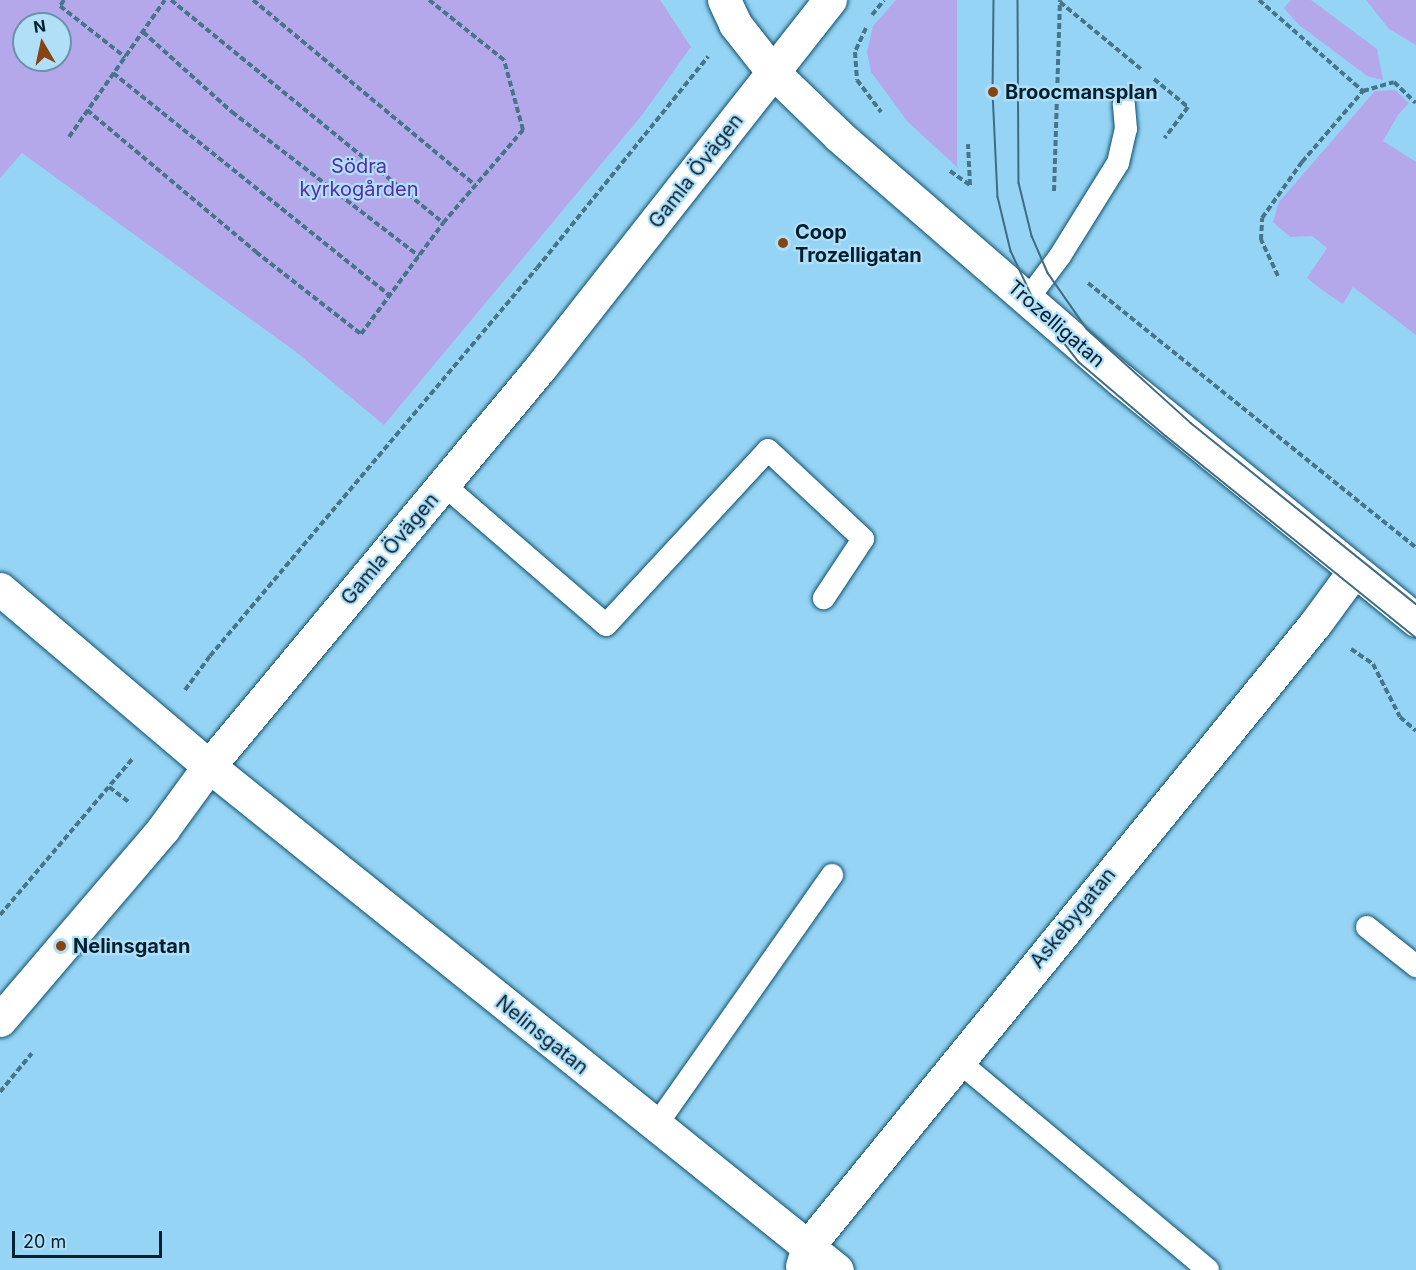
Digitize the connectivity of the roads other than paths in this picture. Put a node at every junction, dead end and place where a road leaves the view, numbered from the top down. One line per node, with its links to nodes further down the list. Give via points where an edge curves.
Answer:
1 (830, 0): 3 (street, Gamla Övägen)
2 (729, 12): 3 (street, Trozelligatan)
3 (772, 71): 5 (street, Trozelligatan, via 839,136); 6 (street, Gamla Övägen)
4 (1124, 104): 5 (lane, via 1126,129 1118,163 1060,256)
5 (1027, 300): 7 (street, Trozelligatan)
6 (444, 485): 9 (lane, via 606,625 768,450 863,539); 11 (street, Gamla Övägen)
7 (1354, 571): 10 (street, Trozelligatan); 16 (street, Askebygatan, via 1315,624)
8 (0, 589): 11 (street, Nelinsgatan)
9 (824, 598)
10 (1416, 620)
11 (209, 766): 15 (street, Gamla Övägen, via 163,829); 17 (street, Nelinsgatan)
12 (832, 875): 17 (lane)
13 (1367, 927): 14 (lane)
14 (1416, 966)
15 (0, 1020)
16 (957, 1060): 18 (street, Askebygatan); 20 (lane)
17 (656, 1127): 18 (street, Nelinsgatan)
18 (805, 1258): 19 (street, Nelinsgatan)
19 (837, 1270)
20 (1208, 1270)

